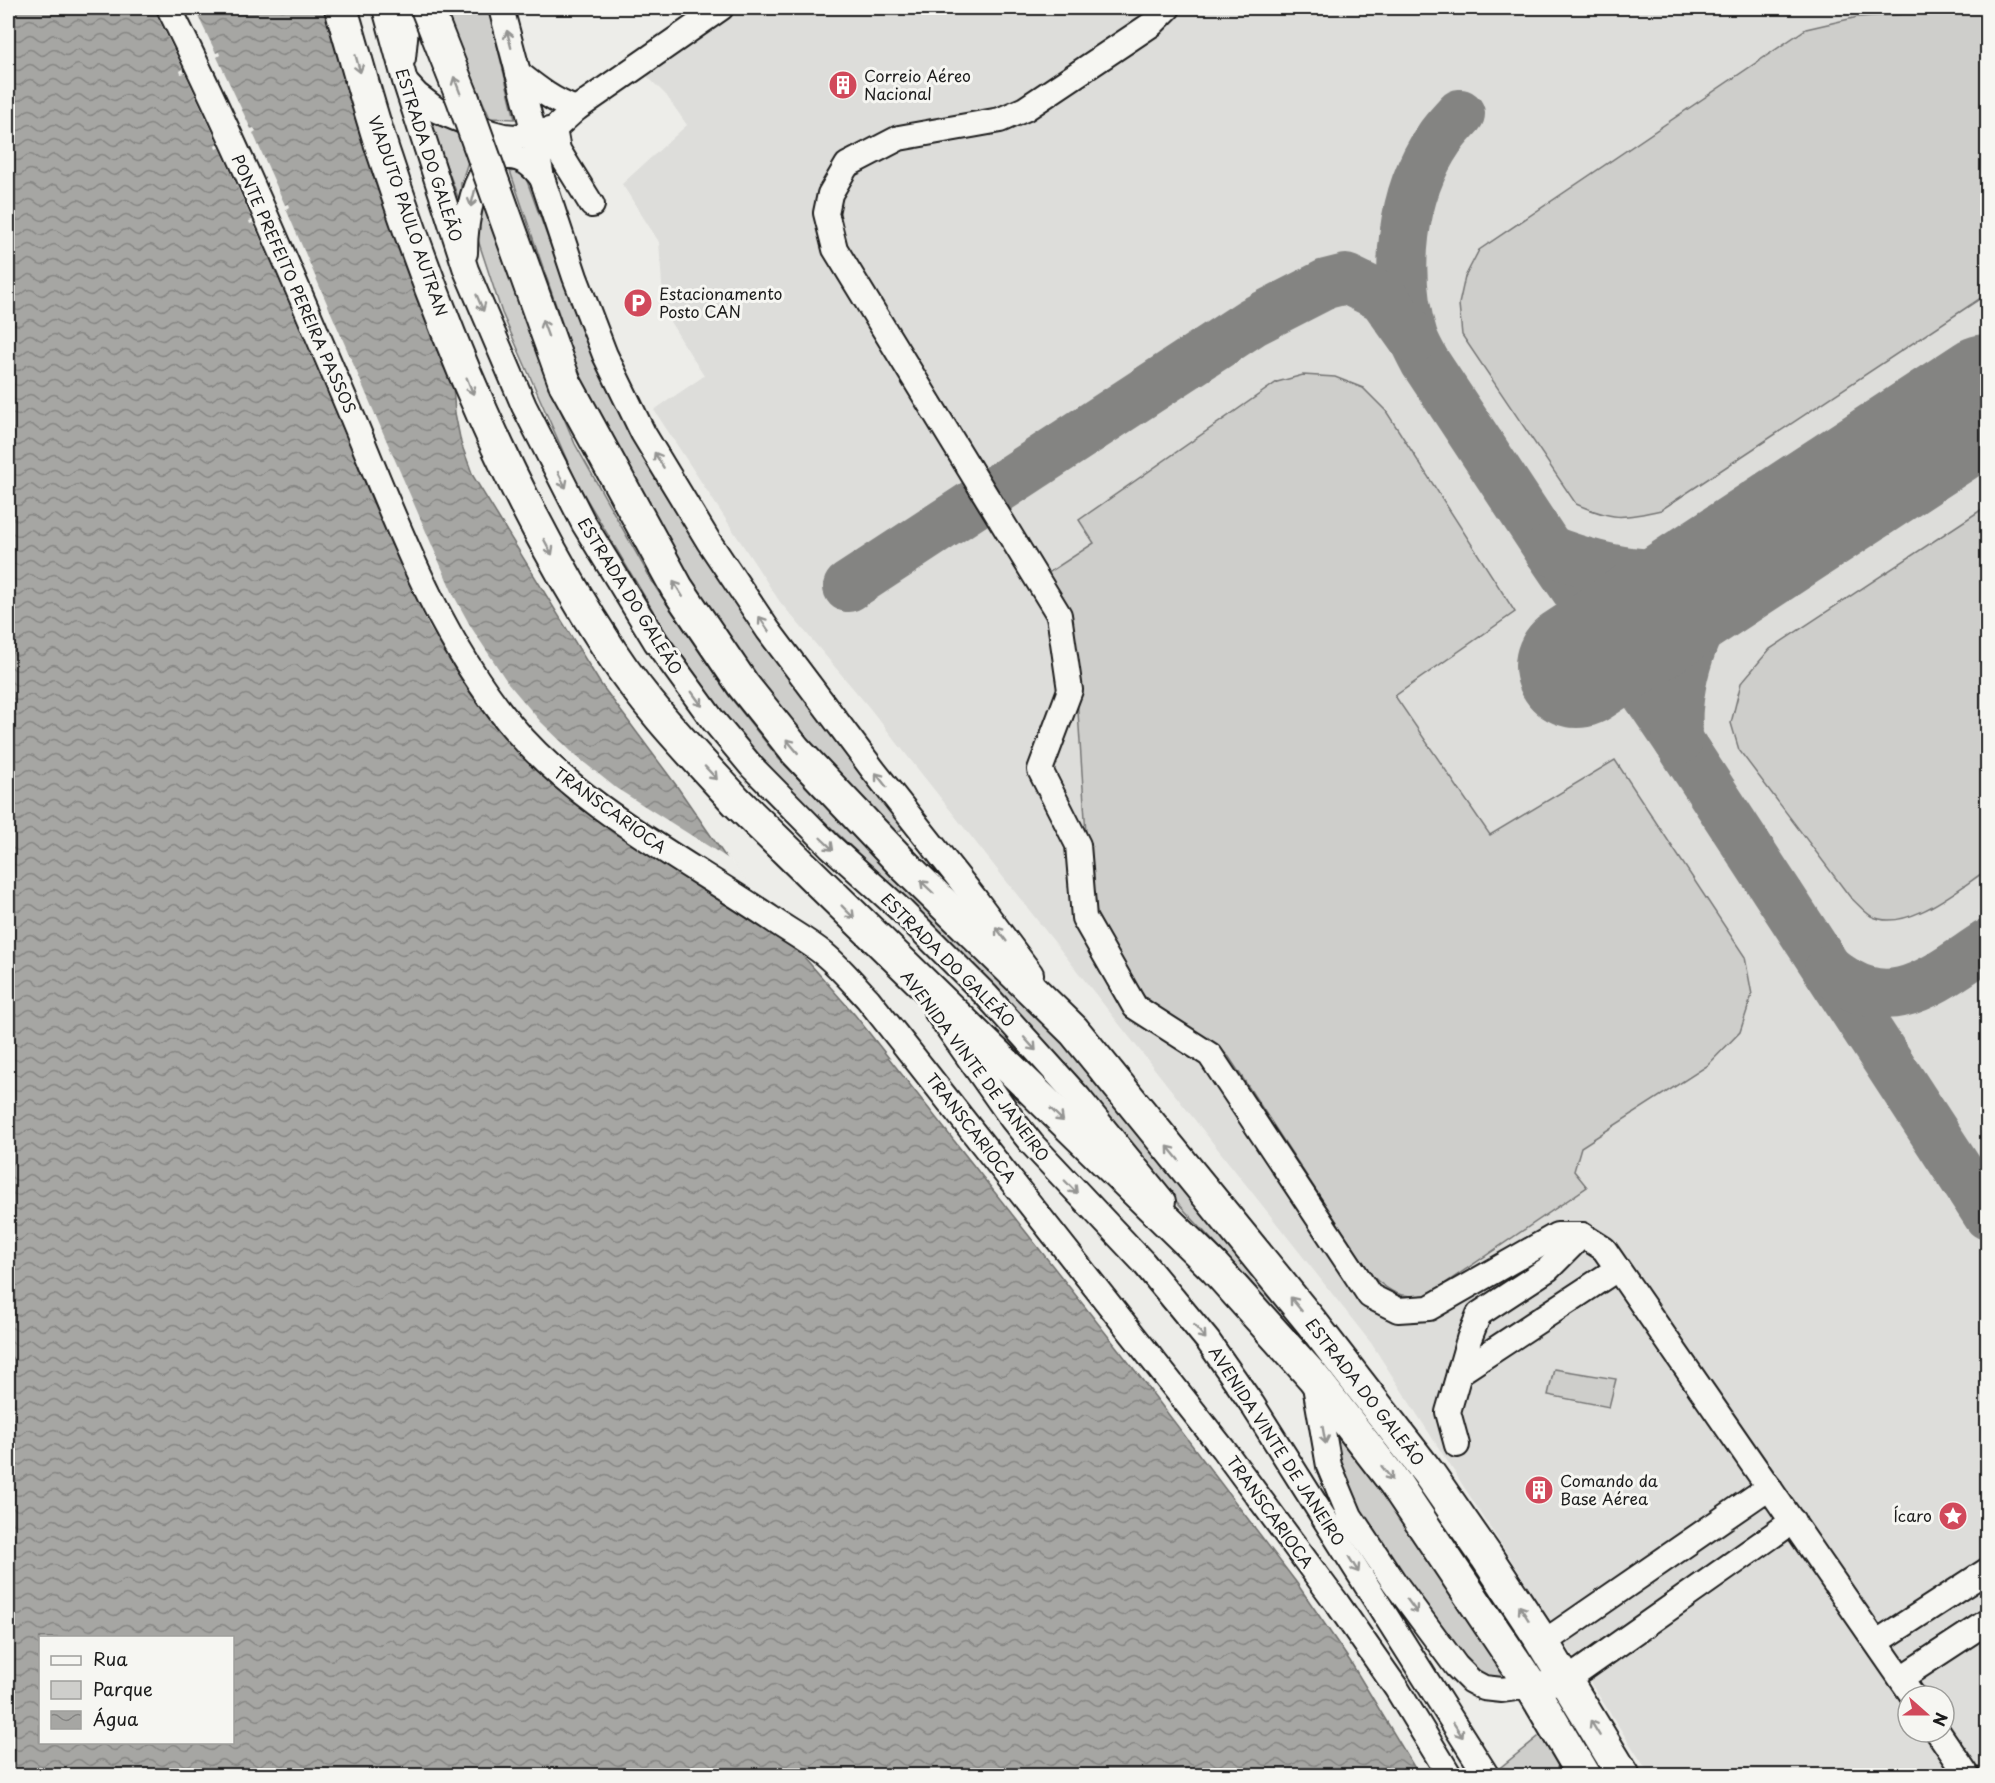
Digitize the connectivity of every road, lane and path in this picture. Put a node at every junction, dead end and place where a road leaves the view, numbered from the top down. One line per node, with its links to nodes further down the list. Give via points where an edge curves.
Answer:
1 (169, 8): 18 (street, PONTE PREFEITO PEREIRA PASSOS, via 299,291)
2 (341, 8): 17 (main road, VIADUTO PAULO AUTRAN, one-way to 17, via 428,282)
3 (385, 8): 10 (street, ESTRADA DO GALEÃO)
4 (412, 8): 10 (street, via 402,49)
5 (427, 8): 20 (main road, ESTRADA DO GALEÃO, one-way to 5, bridge, via 906,867 795,750 742,685 676,588 566,383)
6 (501, 8): 9 (street, ESTRADA DO GALEÃO, one-way to 6)
7 (721, 8): 11 (street)
8 (1168, 8): 24 (street, via 1152,24 1025,109 1000,120 899,138 847,165 830,194 826,213 835,249 1059,615 1070,690 1040,770 1078,845 1084,918 1135,1007 1210,1055 1370,1296 1398,1310)
9 (518, 73): 11 (street, via 544,94); 12 (street, ESTRADA DO GALEÃO)
10 (404, 78): 12 (street, via 417,95 438,111 486,131 515,137); 16 (street, ESTRADA DO GALEÃO)
11 (576, 109): 12 (street)
12 (544, 131): 13 (street); 14 (street, ESTRADA DO GALEÃO)
13 (569, 169): 14 (street); 15 (street)
14 (542, 178): 16 (street, one-way to 16, via 528,163 511,157 492,161 486,167 468,217); 20 (street, ESTRADA DO GALEÃO, one-way to 14, via 873,771 768,630 709,542 643,433 605,355)
15 (592, 205)
16 (466, 270): 22 (street, ESTRADA DO GALEÃO, one-way to 22, via 524,406 584,524 656,642 712,719 752,767 822,838 987,996 1086,1106)
17 (484, 420): 19 (main road, ESTRADA DO GALEÃO, one-way to 19, via 556,562 612,654 664,722 736,801)
18 (414, 564): 40 (street, TRANSCARIOCA, via 454,643 482,687 549,767 589,799 825,955 868,999 1194,1412 1337,1603 1397,1689)
19 (879, 943): 22 (main road, ESTRADA DO GALEÃO, one-way to 22); 41 (street, AVENIDA VINTE DE JANEIRO, one-way to 41, via 936,1010 1032,1144 1143,1263 1208,1341 1252,1404)
20 (1074, 1031): 34 (main road, ESTRADA DO GALEÃO, one-way to 20, via 1429,1474 1312,1323)
21 (1582, 1235): 23 (street, via 1604,1249); 24 (street, via 1557,1235); 25 (street, via 1548,1269)
22 (1214, 1267): 27 (main road, ESTRADA DO GALEÃO)
23 (1617, 1269): 26 (street); 29 (street)
24 (1430, 1307): 25 (street)
25 (1479, 1314): 26 (street)
26 (1459, 1373): 28 (street, via 1448,1412)
27 (1313, 1377): 38 (main road, ESTRADA DO GALEÃO, one-way to 38, via 1395,1483); 38 (street, one-way to 38, via 1329,1466 1350,1516 1394,1582 1471,1681 1484,1688 1502,1690)
28 (1457, 1445)
29 (1769, 1487): 30 (street); 34 (street)
30 (1793, 1521): 33 (street); 35 (street)
31 (1988, 1570): 33 (street)
32 (1988, 1621): 37 (street)
33 (1877, 1642): 36 (street)
34 (1543, 1643): 35 (main road, ESTRADA DO GALEÃO)
35 (1566, 1681): 38 (street); 43 (main road, ESTRADA DO GALEÃO, one-way to 35)
36 (1905, 1684)
37 (1911, 1684)
38 (1531, 1686): 42 (main road, ESTRADA DO GALEÃO)
39 (1946, 1744): 44 (street)
40 (1450, 1776)
41 (1487, 1776)
42 (1584, 1776)
43 (1624, 1776)
44 (1968, 1776)

